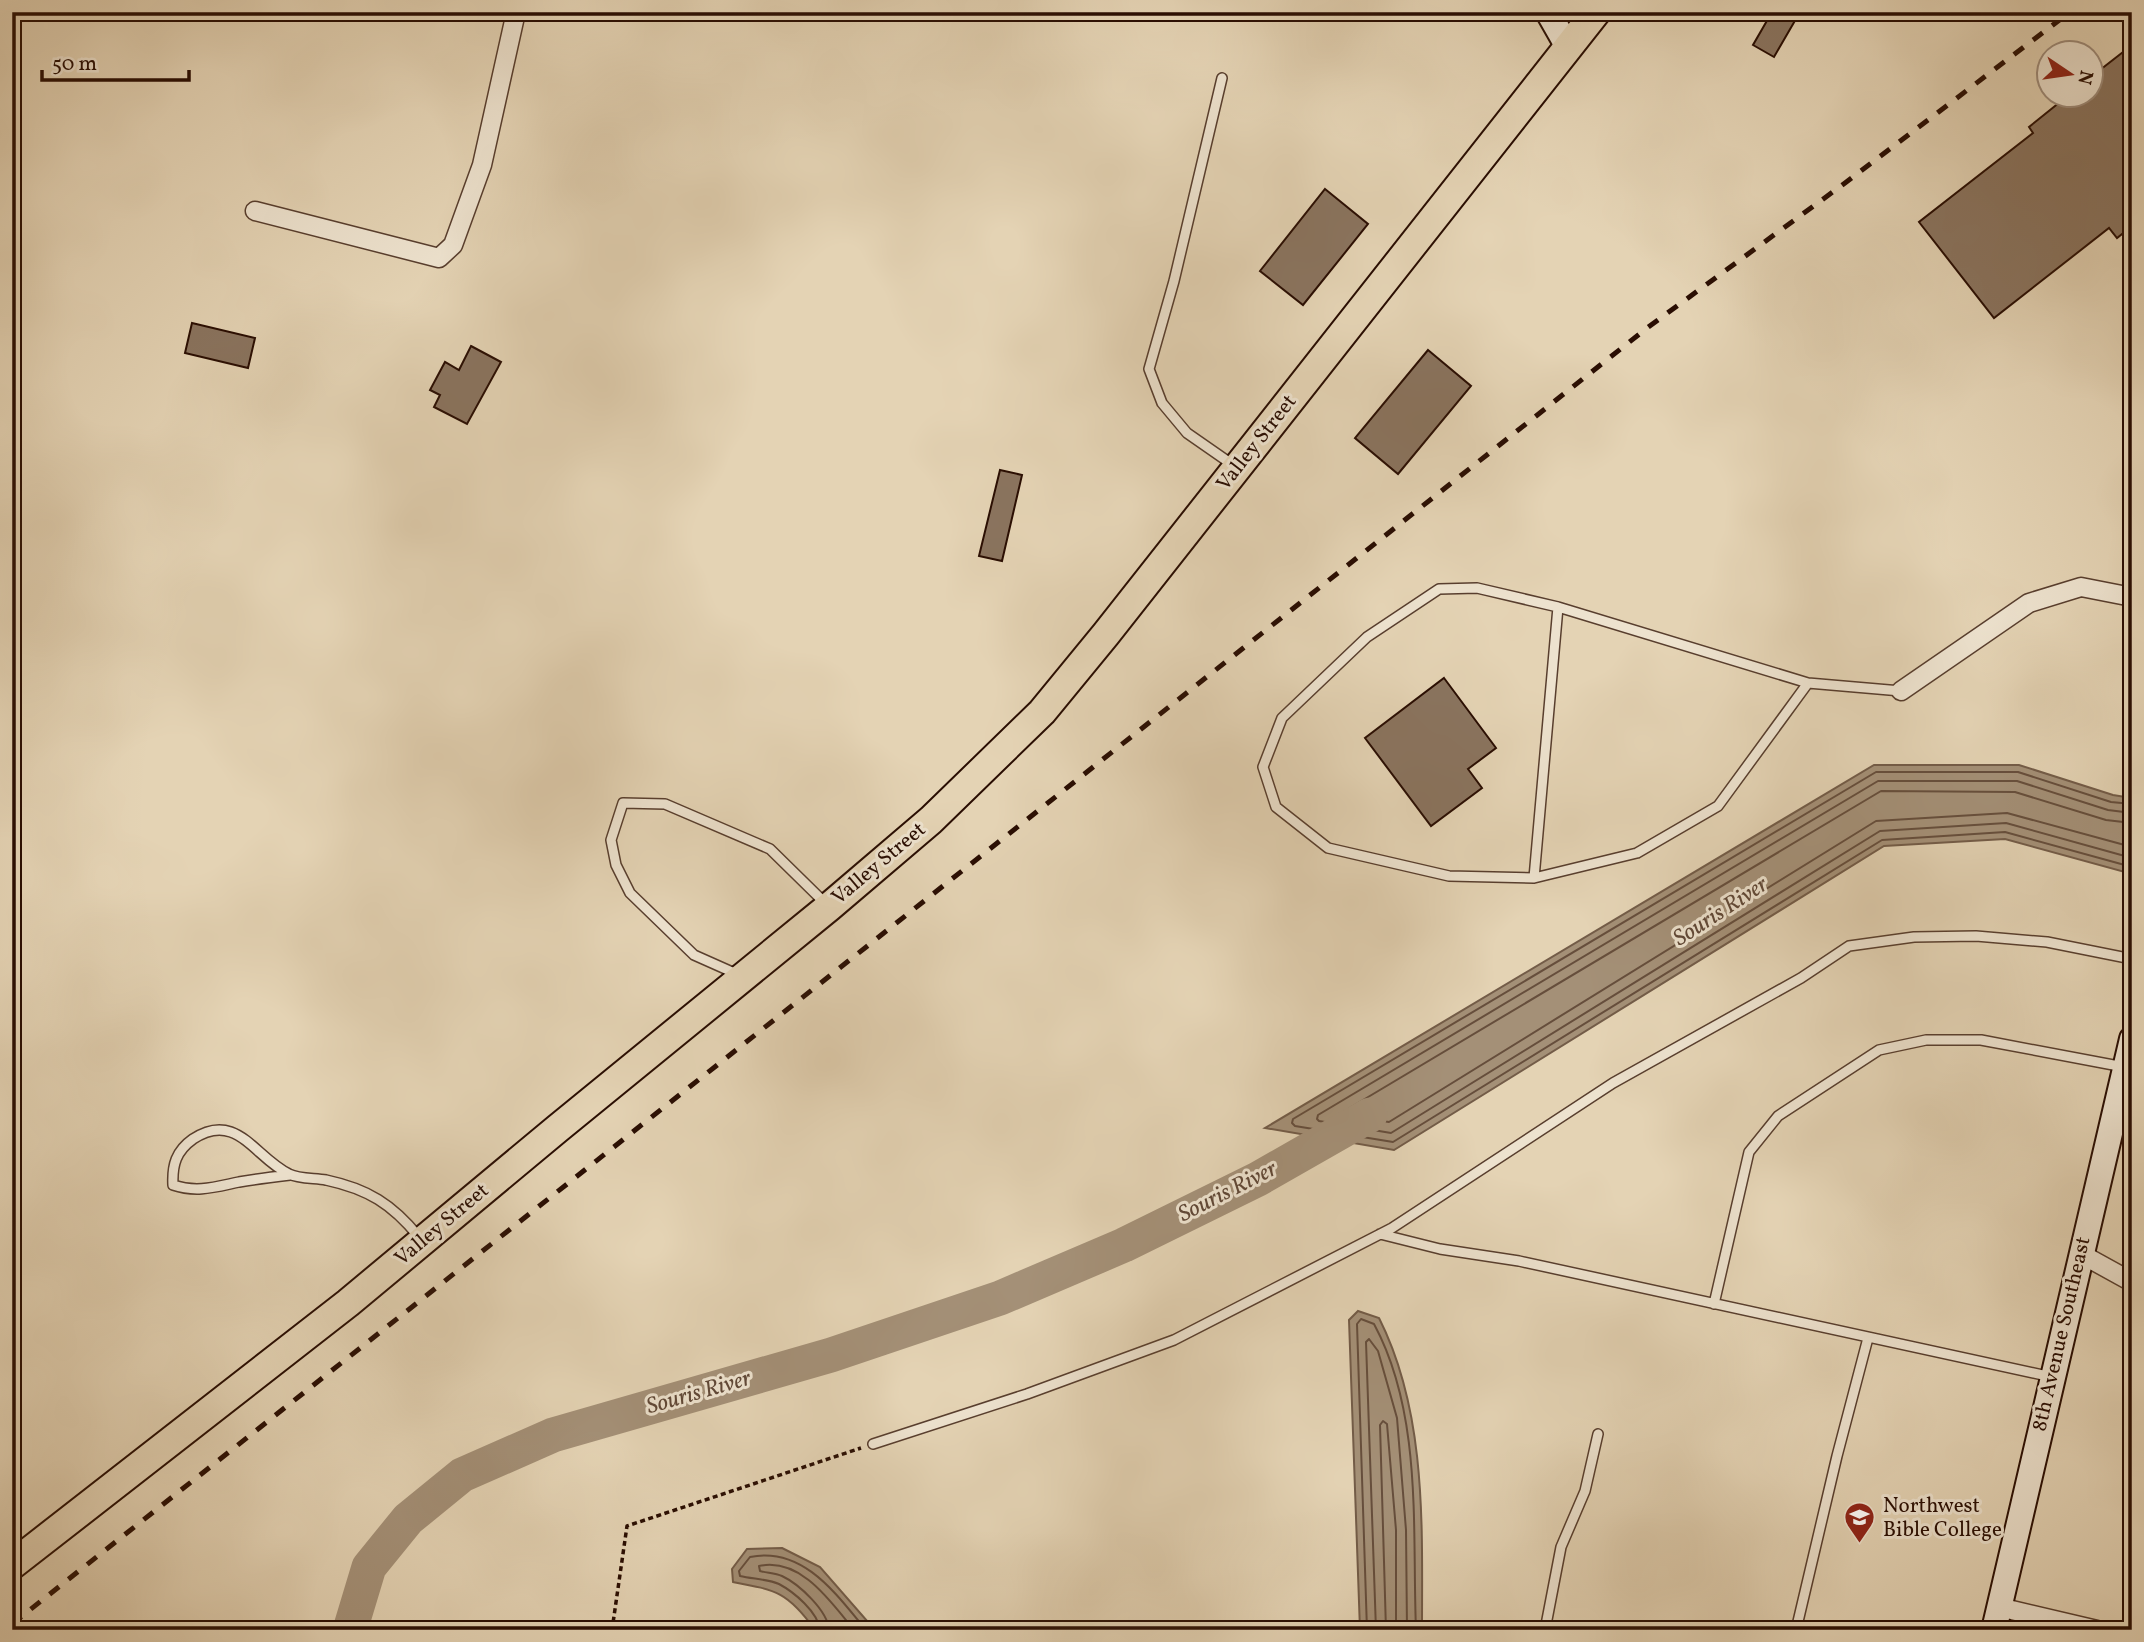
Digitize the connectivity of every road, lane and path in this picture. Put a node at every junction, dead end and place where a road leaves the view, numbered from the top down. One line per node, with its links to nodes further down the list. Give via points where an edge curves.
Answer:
1 (516, 12): 6 (street, via 482,165 453,246 439,258)
2 (1548, 12): 4 (street)
3 (1596, 12): 4 (main road, Valley Street)
4 (1568, 47): 7 (main road, Valley Street)
5 (1222, 78): 7 (lane, via 1149,369 1162,403 1186,433)
6 (255, 211)
7 (1237, 468): 13 (main road, Valley Street, via 1042,712 931,820)
8 (2132, 597): 11 (street, via 2081,587 2029,603)
9 (1558, 607): 10 (lane); 12 (lane); 12 (lane, via 1477,588 1439,589 1367,637 1282,718 1263,767 1276,807 1328,848 1449,876)
10 (1808, 683): 11 (lane); 12 (lane, via 1718,806 1637,853)
11 (1901, 691)
12 (1534, 878)
13 (829, 907): 15 (main road, Valley Street); 15 (lane, via 769,849 665,804 623,803 611,840 616,865 630,893 694,955)
14 (2132, 959): 19 (lane, via 2047,942 1976,936 1914,937 1849,946 1801,978 1613,1083)
15 (743, 977): 20 (main road, Valley Street)
16 (2132, 1038): 17 (street, 8th Avenue Southeast)
17 (2125, 1068): 21 (street, 8th Avenue Southeast); 23 (lane, via 1981,1040 1926,1040 1880,1050 1778,1115 1749,1152)
18 (290, 1175): 18 (lane, via 243,1138 223,1129 204,1132 187,1144 174,1160 172,1173 173,1185 186,1190); 20 (lane, via 354,1186 404,1218)
19 (1380, 1234): 23 (lane); 27 (lane, via 1174,1340)
20 (423, 1241): 28 (main road, Valley Street)
21 (2081, 1254): 22 (street); 25 (street, 8th Avenue Southeast)
22 (2132, 1282)
23 (1714, 1304): 24 (lane)
24 (1868, 1338): 25 (lane); 32 (lane)
25 (2052, 1377): 29 (street, 8th Avenue Southeast)
26 (1598, 1434): 31 (lane, via 1585,1491 1561,1547)
27 (873, 1444): 30 (path, via 627,1526)
28 (12, 1565)
29 (1996, 1618): 33 (street)
30 (612, 1630)
31 (1545, 1630)
32 (1796, 1630)
33 (2098, 1630)

